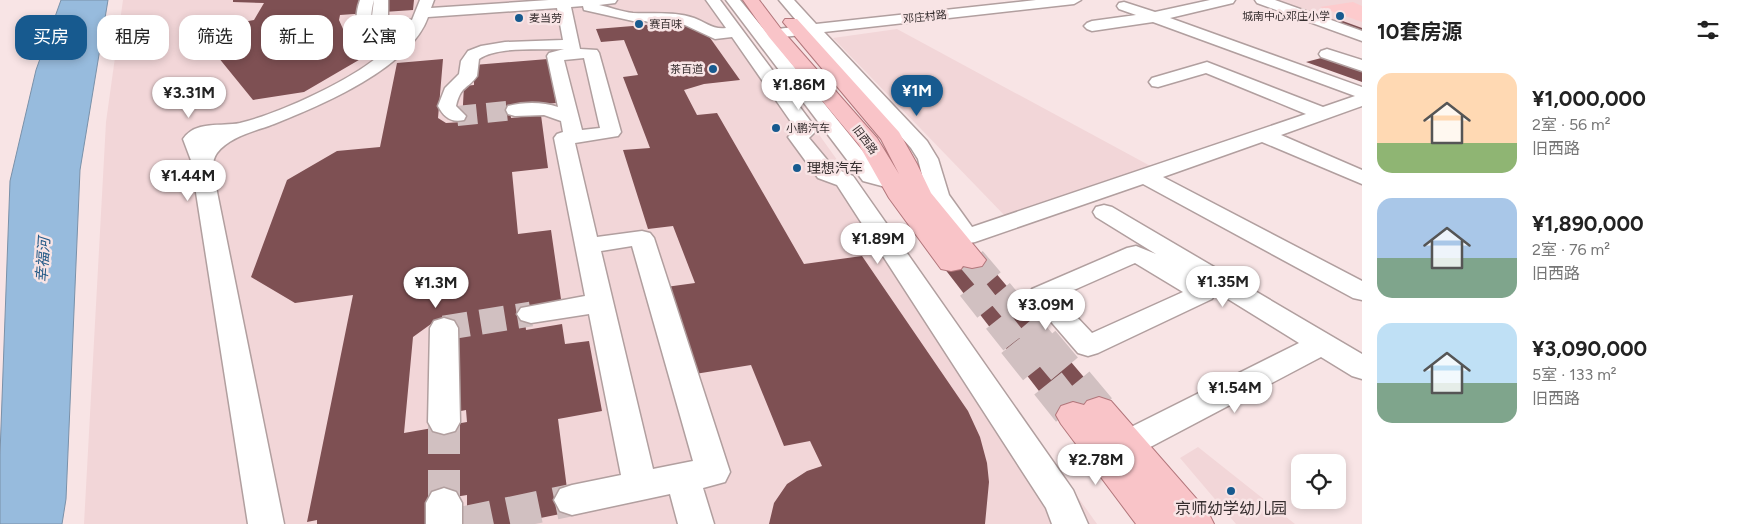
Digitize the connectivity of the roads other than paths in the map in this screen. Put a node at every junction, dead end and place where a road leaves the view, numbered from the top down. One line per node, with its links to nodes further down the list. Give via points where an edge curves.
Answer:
1 (367, 0): 15 (street)
2 (381, 0): 14 (street, via 379,16 383,20)
3 (610, 0): 12 (street)
4 (713, 0): 20 (street)
5 (733, 0): 39 (street, via 871,176)
6 (750, 0): 21 (main road, 旧西路)
7 (771, 0): 19 (main road, 旧西路)
8 (786, 0): 19 (street)
9 (1074, 0): 19 (street, 邓庄村路)
10 (1228, 0): 16 (street)
11 (1262, 0): 22 (street)
12 (563, 2): 14 (street); 20 (street, via 633,17 689,21 715,34); 23 (street)
13 (1124, 6): 16 (street)
14 (426, 8): 17 (street)
15 (363, 15)
16 (1154, 17): 18 (street); 30 (street)
17 (415, 23)
18 (1092, 26)
19 (806, 30): 21 (street, 邓庄村路); 41 (main road, 旧西路, via 891,137 920,196)
20 (736, 32): 57 (street, via 807,130 798,137 826,173 845,181 1061,501)
21 (775, 33): 39 (main road, 旧西路, via 869,143)
22 (1362, 36)
23 (572, 49): 34 (street, via 511,47 474,53 469,59 468,76 451,90 447,106); 35 (street, via 555,56); 35 (street, via 591,53 611,132)
24 (1327, 54): 27 (street)
25 (380, 60): 55 (street, via 338,91 230,135 208,149 202,167)
26 (1295, 62): 29 (street)
27 (1362, 66)
28 (1158, 82): 33 (street, via 1207,67)
29 (1362, 86)
30 (1362, 93)
31 (1362, 100): 33 (street)
32 (515, 110): 35 (street, via 546,109)
33 (1323, 114): 36 (street)
34 (457, 116)
35 (572, 127): 42 (street, via 564,138)
36 (1264, 135): 37 (street); 38 (street)
37 (1357, 172)
38 (1145, 176): 41 (street); 44 (street)
39 (893, 183): 41 (main road, 旧西路, via 901,198 962,261)
40 (1104, 212): 43 (street)
41 (961, 238)
42 (588, 245): 45 (street); 52 (street, via 642,238 713,472)
43 (1182, 270): 43 (street, via 1136,253 1041,295 1088,346 1203,293); 48 (street)
44 (1362, 292)
45 (600, 303): 46 (street); 53 (street)
46 (531, 314)
47 (444, 328): 50 (street)
48 (1322, 344): 49 (street); 51 (street)
49 (1362, 368)
50 (444, 422)
51 (1127, 444): 58 (main road, via 1086,412); 59 (main road)
52 (683, 476): 53 (street); 56 (street)
53 (640, 486): 54 (street)
54 (572, 500)
55 (266, 524)
56 (696, 524)
57 (1070, 524)
58 (1160, 524)
59 (1194, 524)

